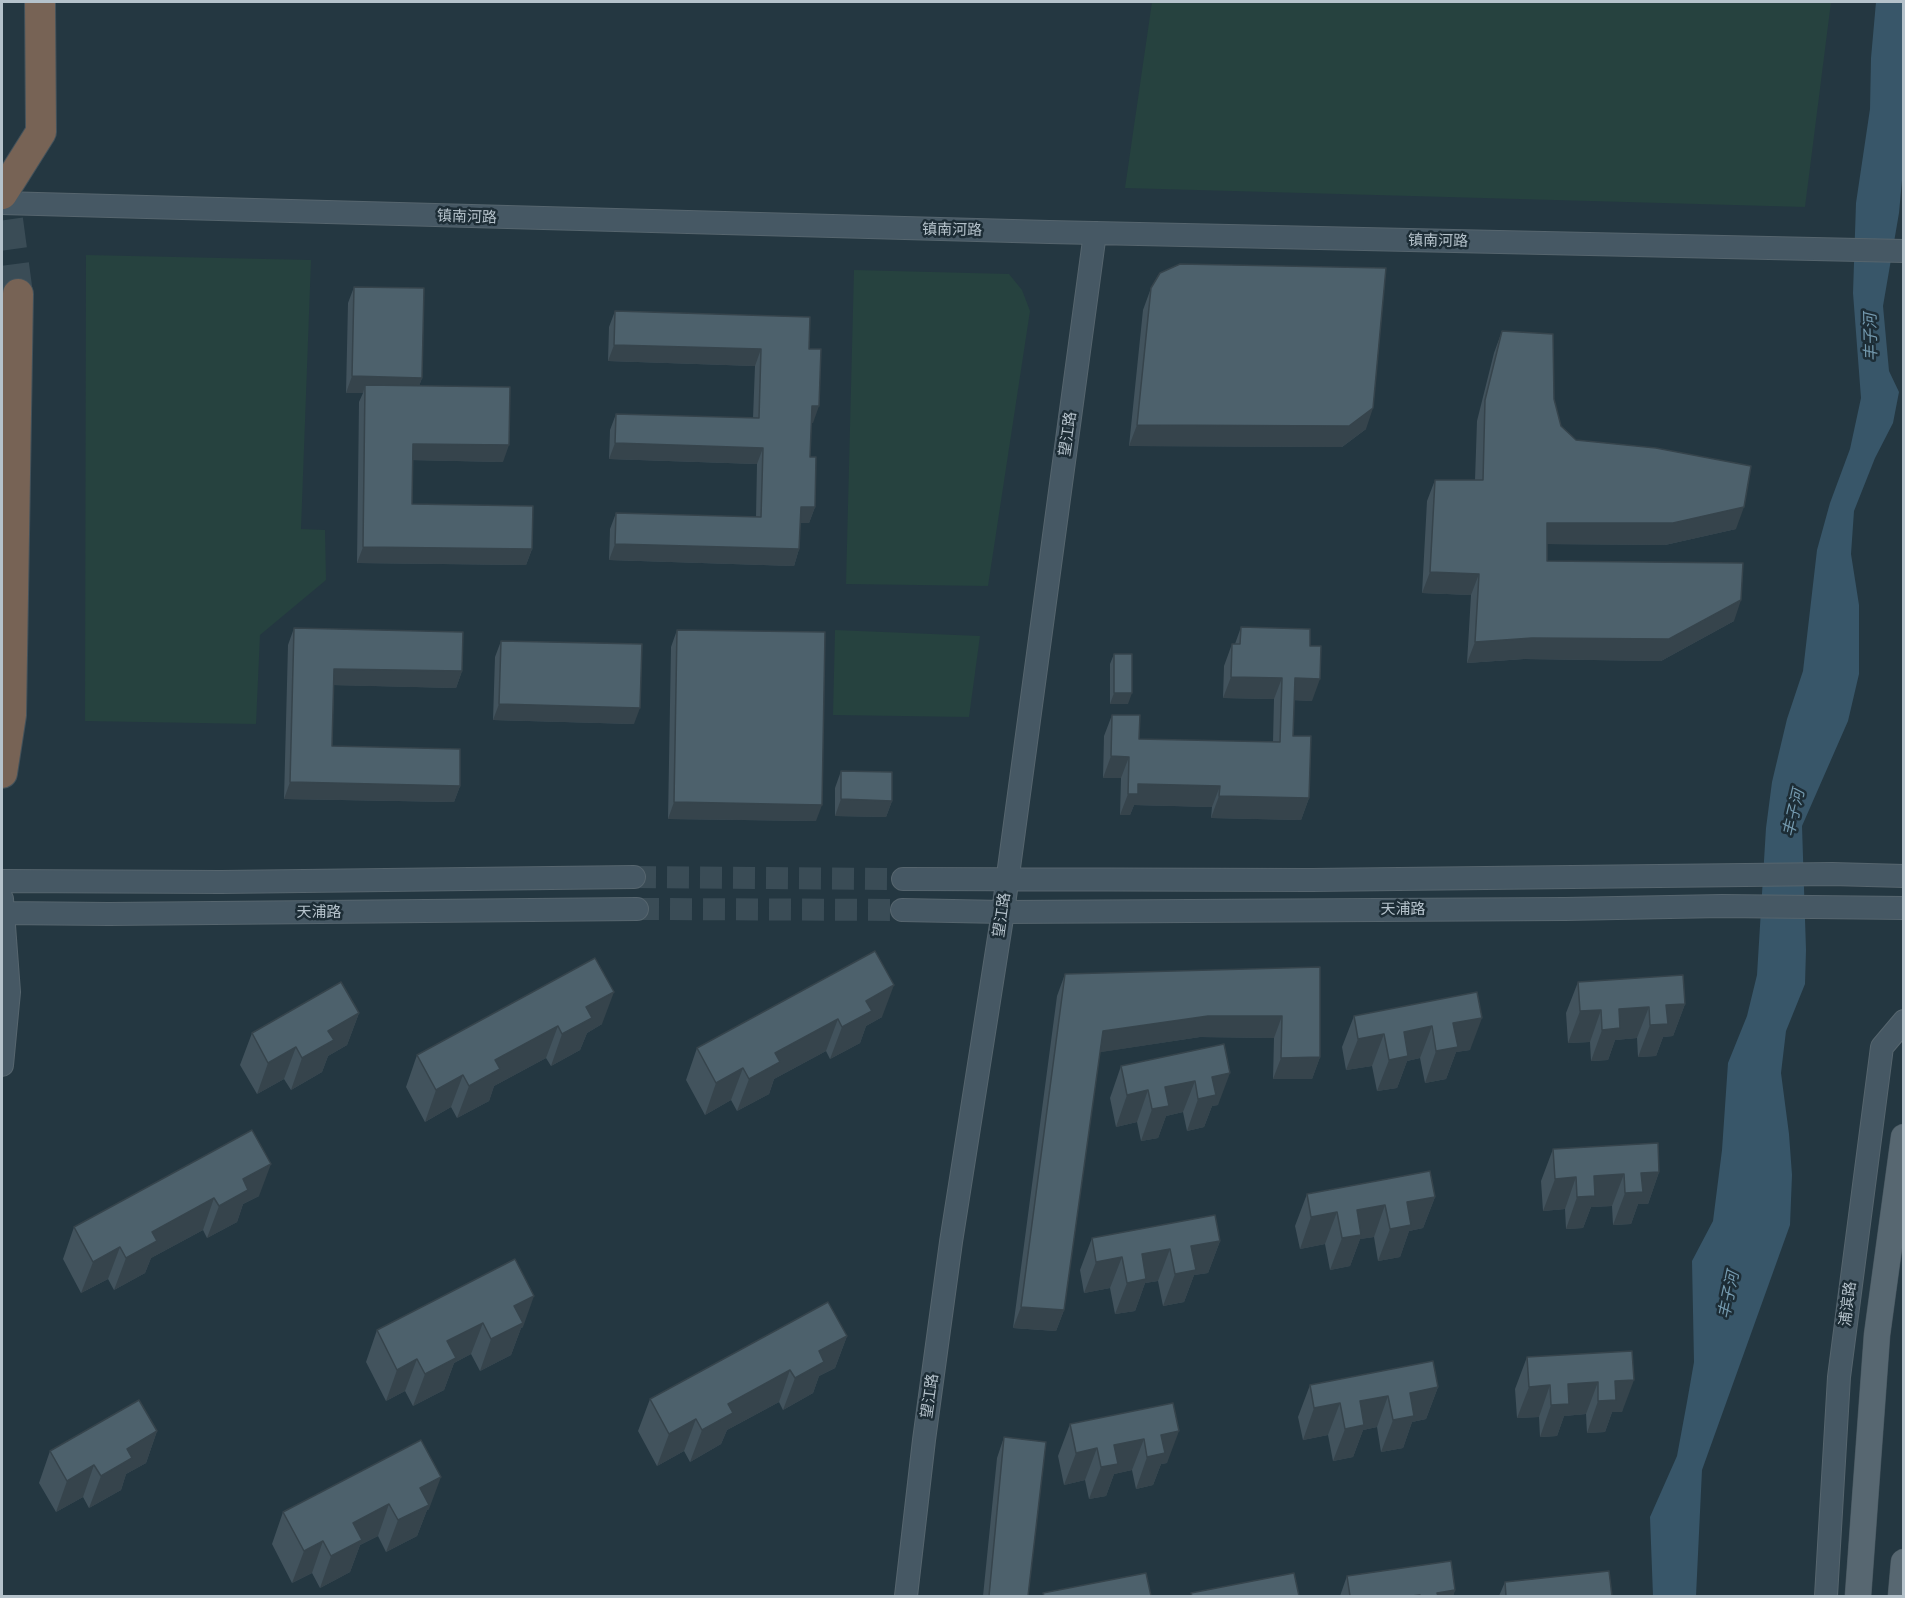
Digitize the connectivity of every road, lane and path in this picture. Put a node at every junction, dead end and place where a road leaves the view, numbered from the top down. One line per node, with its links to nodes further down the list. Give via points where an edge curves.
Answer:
1 (40, 2): 2 (highway, via 41,132)
2 (2, 194)
3 (2, 203): 4 (street, 镇南河路)
4 (1095, 233): 5 (street, 镇南河路); 11 (street, 望江路)
5 (1904, 251)
6 (18, 294): 7 (highway, via 11,715)
7 (2, 773)
8 (1904, 876): 11 (street, 天浦路)
9 (634, 877): 12 (street, 天浦路)
10 (903, 879): 11 (street, 天浦路)
11 (1007, 880): 17 (street, 望江路)
12 (2, 881)
13 (2, 907): 15 (street, 天浦路, via 109,914); 19 (street, via 9,992)
14 (1904, 908): 17 (street, 天浦路)
15 (637, 909)
16 (902, 910): 17 (street, 天浦路)
17 (1003, 912): 22 (street, 望江路, via 949,1253)
18 (1904, 1021): 23 (street, 浦滨路, via 1882,1047 1839,1377)
19 (2, 1065)
20 (1904, 1137): 24 (main road, via 1877,1335)
21 (1904, 1562): 25 (main road)
22 (906, 1596)
23 (1826, 1596)
24 (1858, 1596)
25 (1901, 1596)

